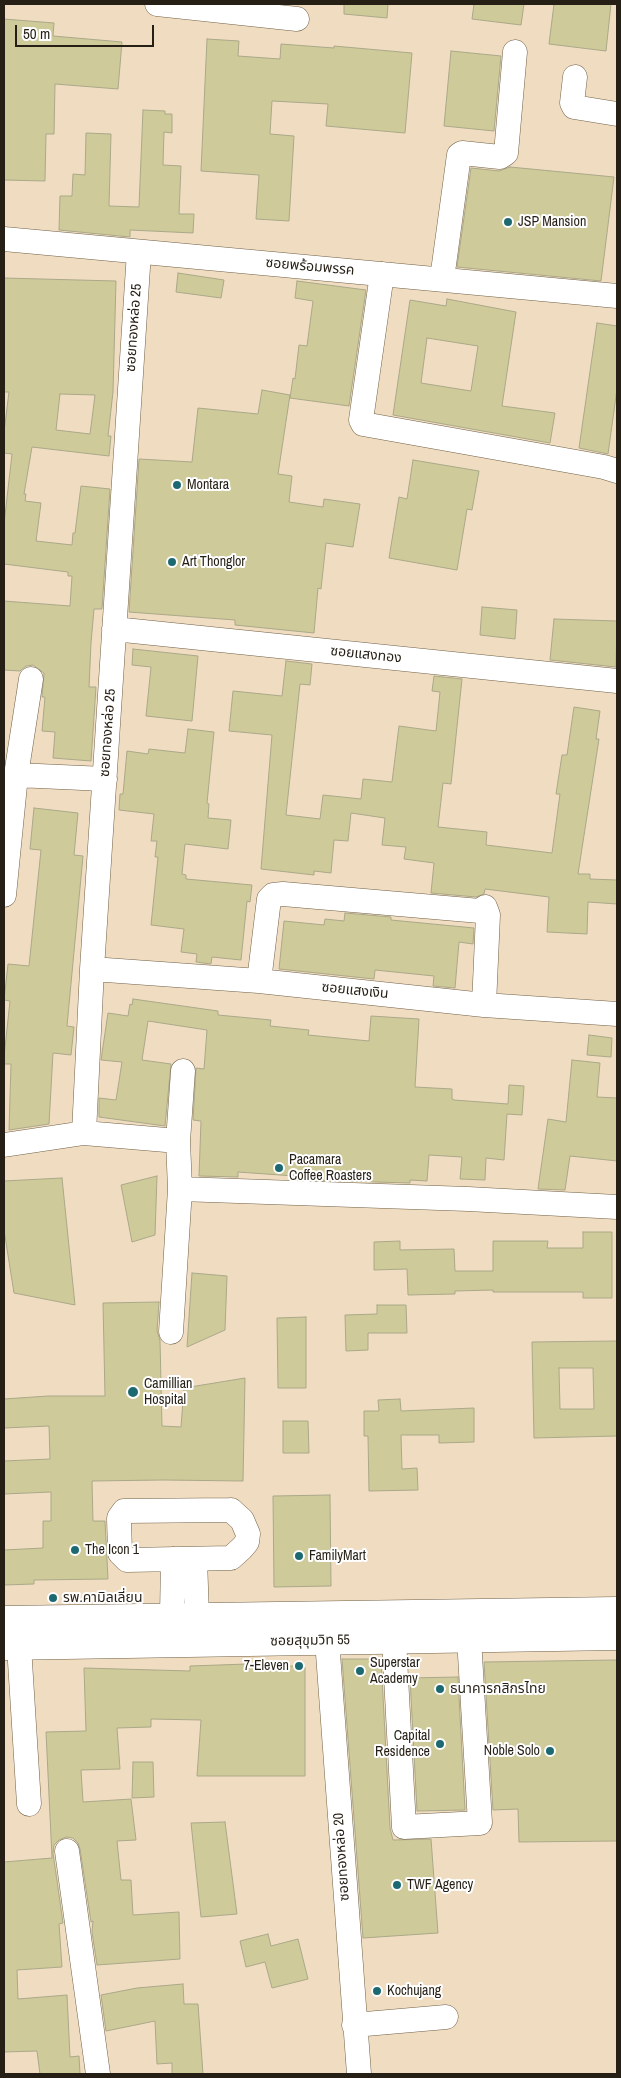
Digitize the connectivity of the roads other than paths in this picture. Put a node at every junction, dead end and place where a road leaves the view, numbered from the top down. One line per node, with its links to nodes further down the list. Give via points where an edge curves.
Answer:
1 (158, 4): 2 (street)
2 (297, 19)
3 (515, 52): 9 (street, via 506,153 500,157 459,156)
4 (574, 77): 5 (street, via 574,107)
5 (617, 114)
6 (4, 239): 7 (street, ซอยพร้อมพรรค)
7 (138, 252): 8 (street, ซอยพร้อมพรรค); 12 (street, ซอยทองหล่อ 25)
8 (382, 274): 9 (street, ซอยพร้อมพรรค); 11 (street, via 363,424)
9 (442, 279): 10 (street, ซอยพร้อมพรรค)
10 (617, 296)
11 (617, 471)
12 (114, 629): 14 (street, ซอยแสงทอง); 16 (street, ซอยทองหล่อ 25)
13 (30, 679): 15 (street)
14 (617, 681)
15 (16, 775): 16 (street); 17 (street)
16 (105, 779): 18 (street, ซอยทองหล่อ 25)
17 (4, 895)
18 (92, 969): 19 (street, ซอยแสงเงิน); 23 (street, ซอยทองหล่อ 25)
19 (259, 981): 20 (street, ซอยแสงเงิน); 20 (street, via 272,895 480,911 485,907 488,915)
20 (484, 1005): 21 (street, ซอยแสงเงิน)
21 (617, 1014)
22 (183, 1071): 24 (street)
23 (84, 1133): 24 (street); 25 (street)
24 (178, 1141): 26 (street)
25 (4, 1145)
26 (180, 1189): 27 (street); 28 (street)
27 (617, 1207)
28 (170, 1332)
29 (184, 1559): 29 (street, via 126,1560 120,1553 120,1513 231,1510 246,1526 246,1542 231,1558); 32 (street)
30 (617, 1611): 32 (main road, ซอยสุขุมวิท 55)
31 (4, 1620): 32 (main road, ซอยสุขุมวิท 55)
32 (185, 1629): 36 (main road, ซอยสุขุมวิท 55); 37 (main road, ซอยสุขุมวิท 55)
33 (617, 1636): 34 (main road, ซอยสุขุมวิท 55)
34 (469, 1638): 35 (main road, ซอยสุขุมวิท 55); 35 (street, via 480,1823 404,1827)
35 (394, 1639): 36 (main road, ซอยสุขุมวิท 55)
36 (326, 1640): 41 (street, ซอยทองหล่อ 20)
37 (11, 1646): 38 (street)
38 (29, 1804)
39 (67, 1851): 42 (street)
40 (446, 2017): 41 (street)
41 (354, 2025): 43 (street, ซอยทองหล่อ 20)
42 (98, 2074)
43 (359, 2074)

